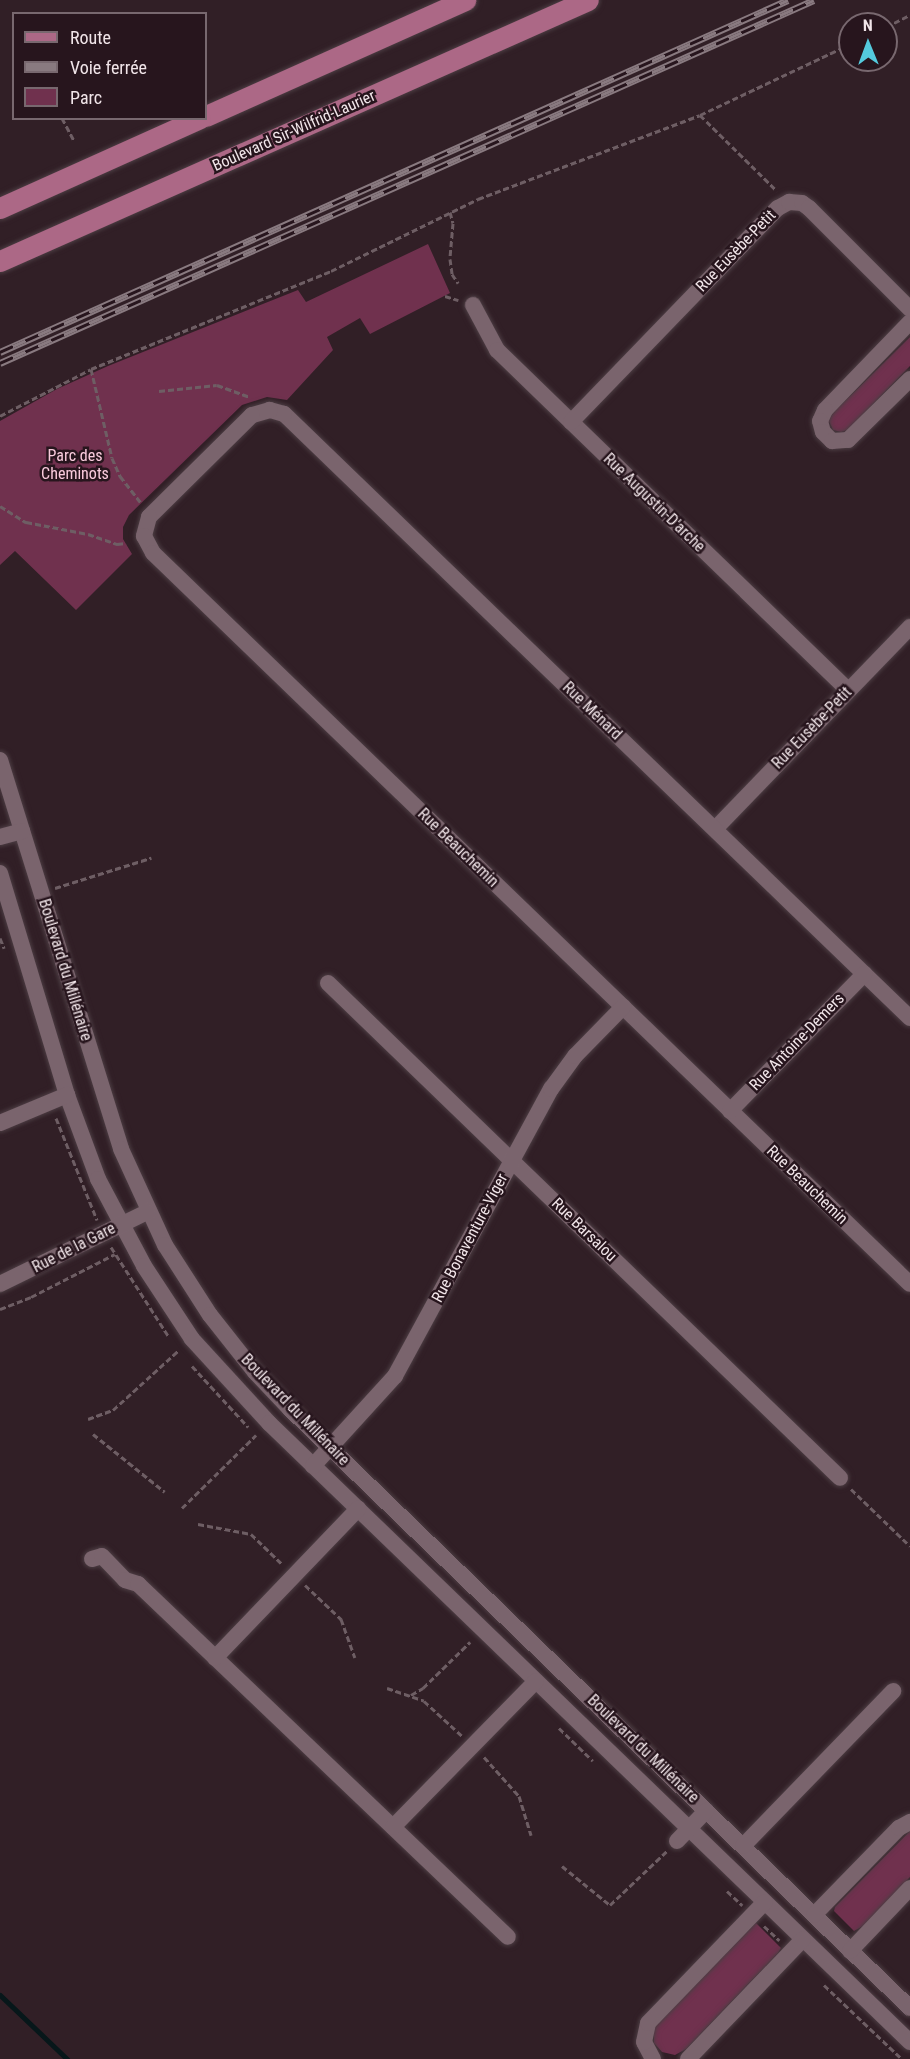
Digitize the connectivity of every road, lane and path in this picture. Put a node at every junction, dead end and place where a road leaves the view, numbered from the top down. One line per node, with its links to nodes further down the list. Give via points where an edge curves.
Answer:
1 (465, 0): 5 (main road)
2 (588, 0): 12 (main road, Boulevard Sir-Wilfrid-Laurier)
3 (838, 50): 4 (path)
4 (700, 115): 9 (path); 11 (path, via 495,191)
5 (207, 116)
6 (63, 120): 8 (path)
7 (196, 120): 10 (main road)
8 (74, 141)
9 (777, 191)
10 (0, 208)
11 (450, 212): 13 (path, via 450,259); 17 (path, via 302,284)
12 (0, 261)
13 (458, 284)
14 (473, 305): 22 (street, Rue Augustin-D'arche, via 497,350)
15 (910, 309): 22 (street, Rue Eusèbe-Petit, via 809,208 789,202 778,208)
16 (910, 322): 18 (street, via 823,413 823,432 832,441 848,440)
17 (91, 369): 21 (path); 23 (path, via 112,458 120,476)
18 (910, 379)
19 (159, 391): 20 (path, via 217,385)
20 (264, 405): 29 (street, Rue Ménard, via 284,414 316,444); 37 (street, Rue Beauchemin, via 152,513 144,531 149,550)
21 (0, 416)
22 (571, 422): 27 (street, Rue Augustin-D'arche)
23 (140, 501)
24 (0, 507): 25 (path, via 26,522)
25 (126, 543)
26 (910, 627): 27 (street, Rue Eusèbe-Petit)
27 (848, 690): 29 (street, Rue Eusèbe-Petit)
28 (0, 760): 30 (street, Boulevard du Millénaire)
29 (714, 829): 35 (street, Rue Ménard)
30 (22, 831): 31 (street); 34 (street, Boulevard du Millénaire)
31 (0, 837)
32 (151, 858): 34 (path)
33 (0, 873): 39 (street, Boulevard du Millénaire)
34 (41, 892): 45 (street, Boulevard du Millénaire, via 110,1119)
35 (864, 974): 38 (street, Rue Ménard); 40 (street, Rue Antoine-Demers)
36 (328, 982): 43 (street, Rue Barsalou)
37 (623, 1007): 40 (street, Rue Beauchemin); 43 (street, Rue Bonaventure-Viger, via 564,1070)
38 (910, 1018)
39 (67, 1095): 42 (street); 46 (street, Boulevard du Millénaire, via 90,1159)
40 (730, 1111): 49 (street, Rue Beauchemin)
41 (56, 1117): 44 (path)
42 (0, 1123)
43 (511, 1160): 55 (street, Rue Bonaventure-Viger, via 395,1376); 57 (street, Rue Barsalou)
44 (92, 1210)
45 (147, 1212): 46 (street, Rue de la Gare); 55 (street, Boulevard du Millénaire, via 219,1328 271,1390)
46 (120, 1224): 48 (street, Rue de la Gare); 56 (street, Boulevard du Millénaire, via 192,1339)
47 (115, 1254): 50 (path, Rue de la Gare)
48 (0, 1284)
49 (910, 1284)
50 (0, 1309)
51 (179, 1350): 52 (path, via 113,1410)
52 (88, 1419)
53 (93, 1434): 58 (path)
54 (256, 1435): 59 (path)
55 (330, 1448): 56 (street, Rue Bonaventure-Viger); 68 (street, Boulevard du Millénaire)
56 (313, 1466): 60 (street, Boulevard du Millénaire)
57 (840, 1478): 61 (path)
58 (165, 1492)
59 (182, 1508)
60 (358, 1509): 64 (street); 65 (street, Boulevard du Millénaire)
61 (910, 1546)
62 (92, 1559): 64 (street, via 102,1556 125,1580 138,1584)
63 (470, 1642): 67 (path)
64 (215, 1658): 70 (street)
65 (536, 1681): 70 (street); 71 (street, Boulevard du Millénaire)
66 (893, 1691): 73 (street)
67 (411, 1695)
68 (706, 1811): 71 (street); 73 (street, Boulevard du Millénaire)
69 (910, 1822): 77 (street, via 899,1828)
70 (393, 1827): 79 (street)
71 (689, 1828): 72 (street); 76 (street, Boulevard du Millénaire)
72 (677, 1841): 74 (path, via 610,1905)
73 (743, 1846): 77 (street, Boulevard du Millénaire)
74 (562, 1866)
75 (910, 1888): 82 (street)
76 (765, 1902): 80 (street, Boulevard du Millénaire); 86 (street, via 648,2023 644,2042)
77 (814, 1915): 82 (street, Boulevard du Millénaire)
78 (761, 1924): 81 (path)
79 (508, 1937)
80 (803, 1939): 85 (street, Boulevard du Millénaire); 87 (street)
81 (782, 1944)
82 (850, 1951): 84 (street, Boulevard du Millénaire)
83 (824, 1984): 88 (path)
84 (910, 2008)
85 (910, 2042)
86 (653, 2059)
87 (688, 2059)
88 (902, 2059)

